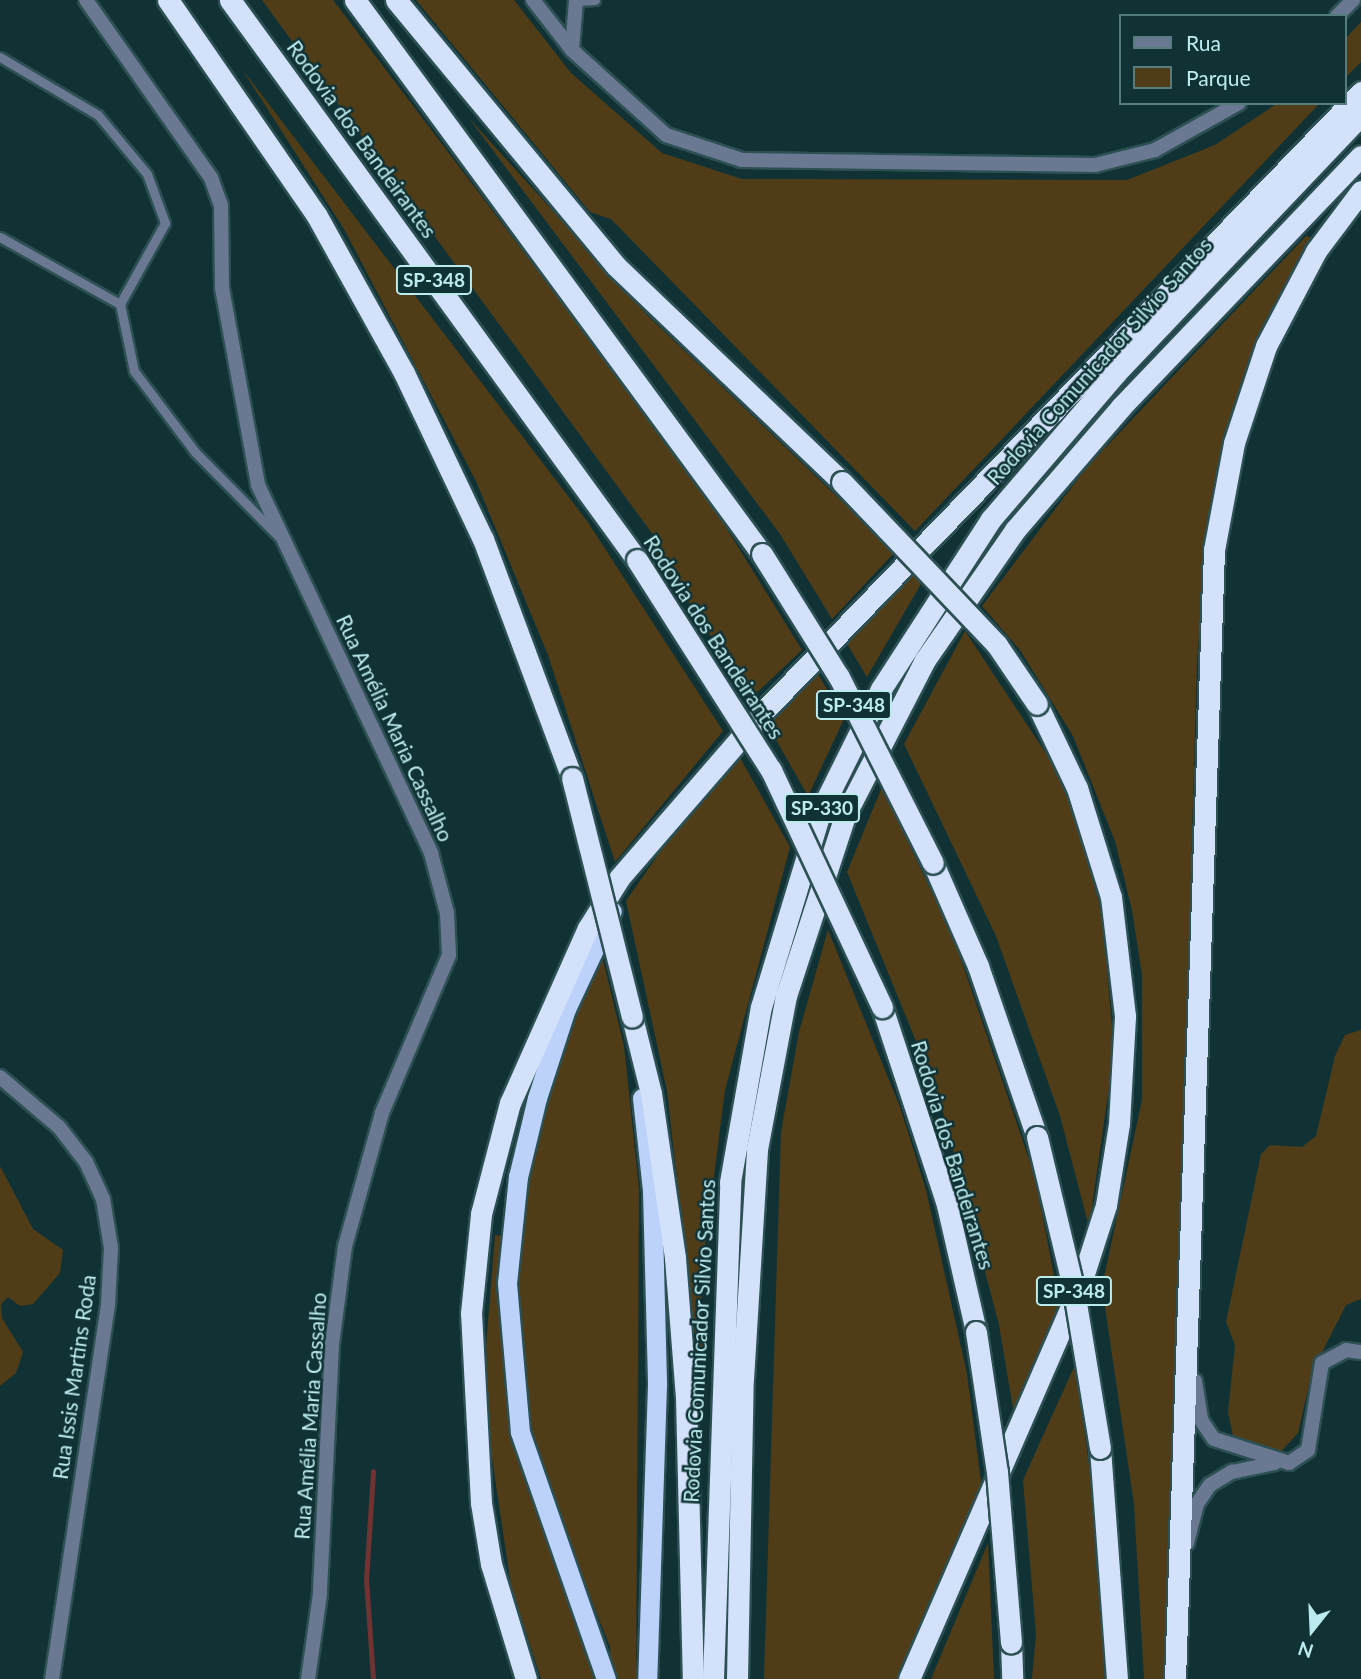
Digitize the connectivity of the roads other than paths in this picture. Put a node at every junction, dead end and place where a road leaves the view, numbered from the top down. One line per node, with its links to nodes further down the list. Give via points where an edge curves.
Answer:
1 (86, 0): 20 (street, Rua Amélia Maria Cassalho, via 193,148 221,205 222,288 248,447 258,485)
2 (168, 0): 22 (highway, bridge, via 317,216 404,373 482,539 572,778)
3 (230, 0): 37 (highway, Rodovia dos Bandeirantes / SP-348, bridge, via 637,560 771,770 882,1007 947,1205 976,1332 997,1472)
4 (355, 0): 38 (highway, SP-348, bridge, via 762,554 839,677 933,863 978,966 1037,1137 1074,1291 1100,1448)
5 (396, 0): 36 (highway, bridge, via 615,266 842,482 989,635 1037,704 1077,788 1111,897 1125,1016 1119,1124 1106,1205 1081,1283)
6 (533, 0): 11 (street)
7 (595, 0): 9 (lane)
8 (1353, 0): 10 (street)
9 (577, 1): 11 (street)
10 (1339, 14)
11 (572, 50): 14 (street, via 646,119 686,146 781,163 1095,164 1155,150)
12 (0, 57): 19 (lane, via 98,115 147,174 165,223)
13 (1361, 92): 21 (highway, via 762,713)
14 (1235, 105)
15 (1361, 115): 34 (highway, Rodovia Comunicador Silvio Santos / SP-330, via 1017,486 915,630 821,810 764,994 731,1170 721,1304)
16 (1361, 156): 35 (highway, Rodovia Comunicador Silvio Santos / SP-330, via 1121,407 1015,530 925,660 845,815 786,996 757,1149 743,1380)
17 (1361, 191): 24 (highway, via 1317,251 1266,346 1222,496 1209,609)
18 (0, 237): 19 (lane)
19 (120, 304): 20 (lane, via 134,371 248,513)
20 (284, 541): 29 (street, Rua Amélia Maria Cassalho, via 431,853 447,913 449,956 382,1113 345,1246 332,1345 320,1594)
21 (673, 816): 30 (highway, via 620,877 546,1010 510,1103 481,1214 471,1313 475,1455 491,1564); 31 (highway, via 617,900 559,1031 518,1177 507,1283 520,1432)
22 (633, 1020): 32 (highway, via 655,1263); 33 (highway, via 651,1093 675,1258 686,1398)
23 (0, 1077): 28 (street, Rua Issis Martins Roda, via 59,1127 86,1162 103,1199 111,1248 108,1305)
24 (1183, 1318): 26 (street, via 1206,1431 1222,1445); 27 (highway)
25 (1361, 1352): 26 (street, via 1346,1350 1322,1363 1308,1450 1297,1462)
26 (1281, 1462): 27 (street, via 1232,1472 1210,1485 1197,1504)
27 (1180, 1572): 39 (highway)
28 (52, 1679)
29 (308, 1679)
30 (526, 1679)
31 (607, 1679)
32 (647, 1679)
33 (693, 1679)
34 (713, 1679)
35 (737, 1679)
36 (909, 1679)
37 (1012, 1679)
38 (1117, 1679)
39 (1175, 1679)

